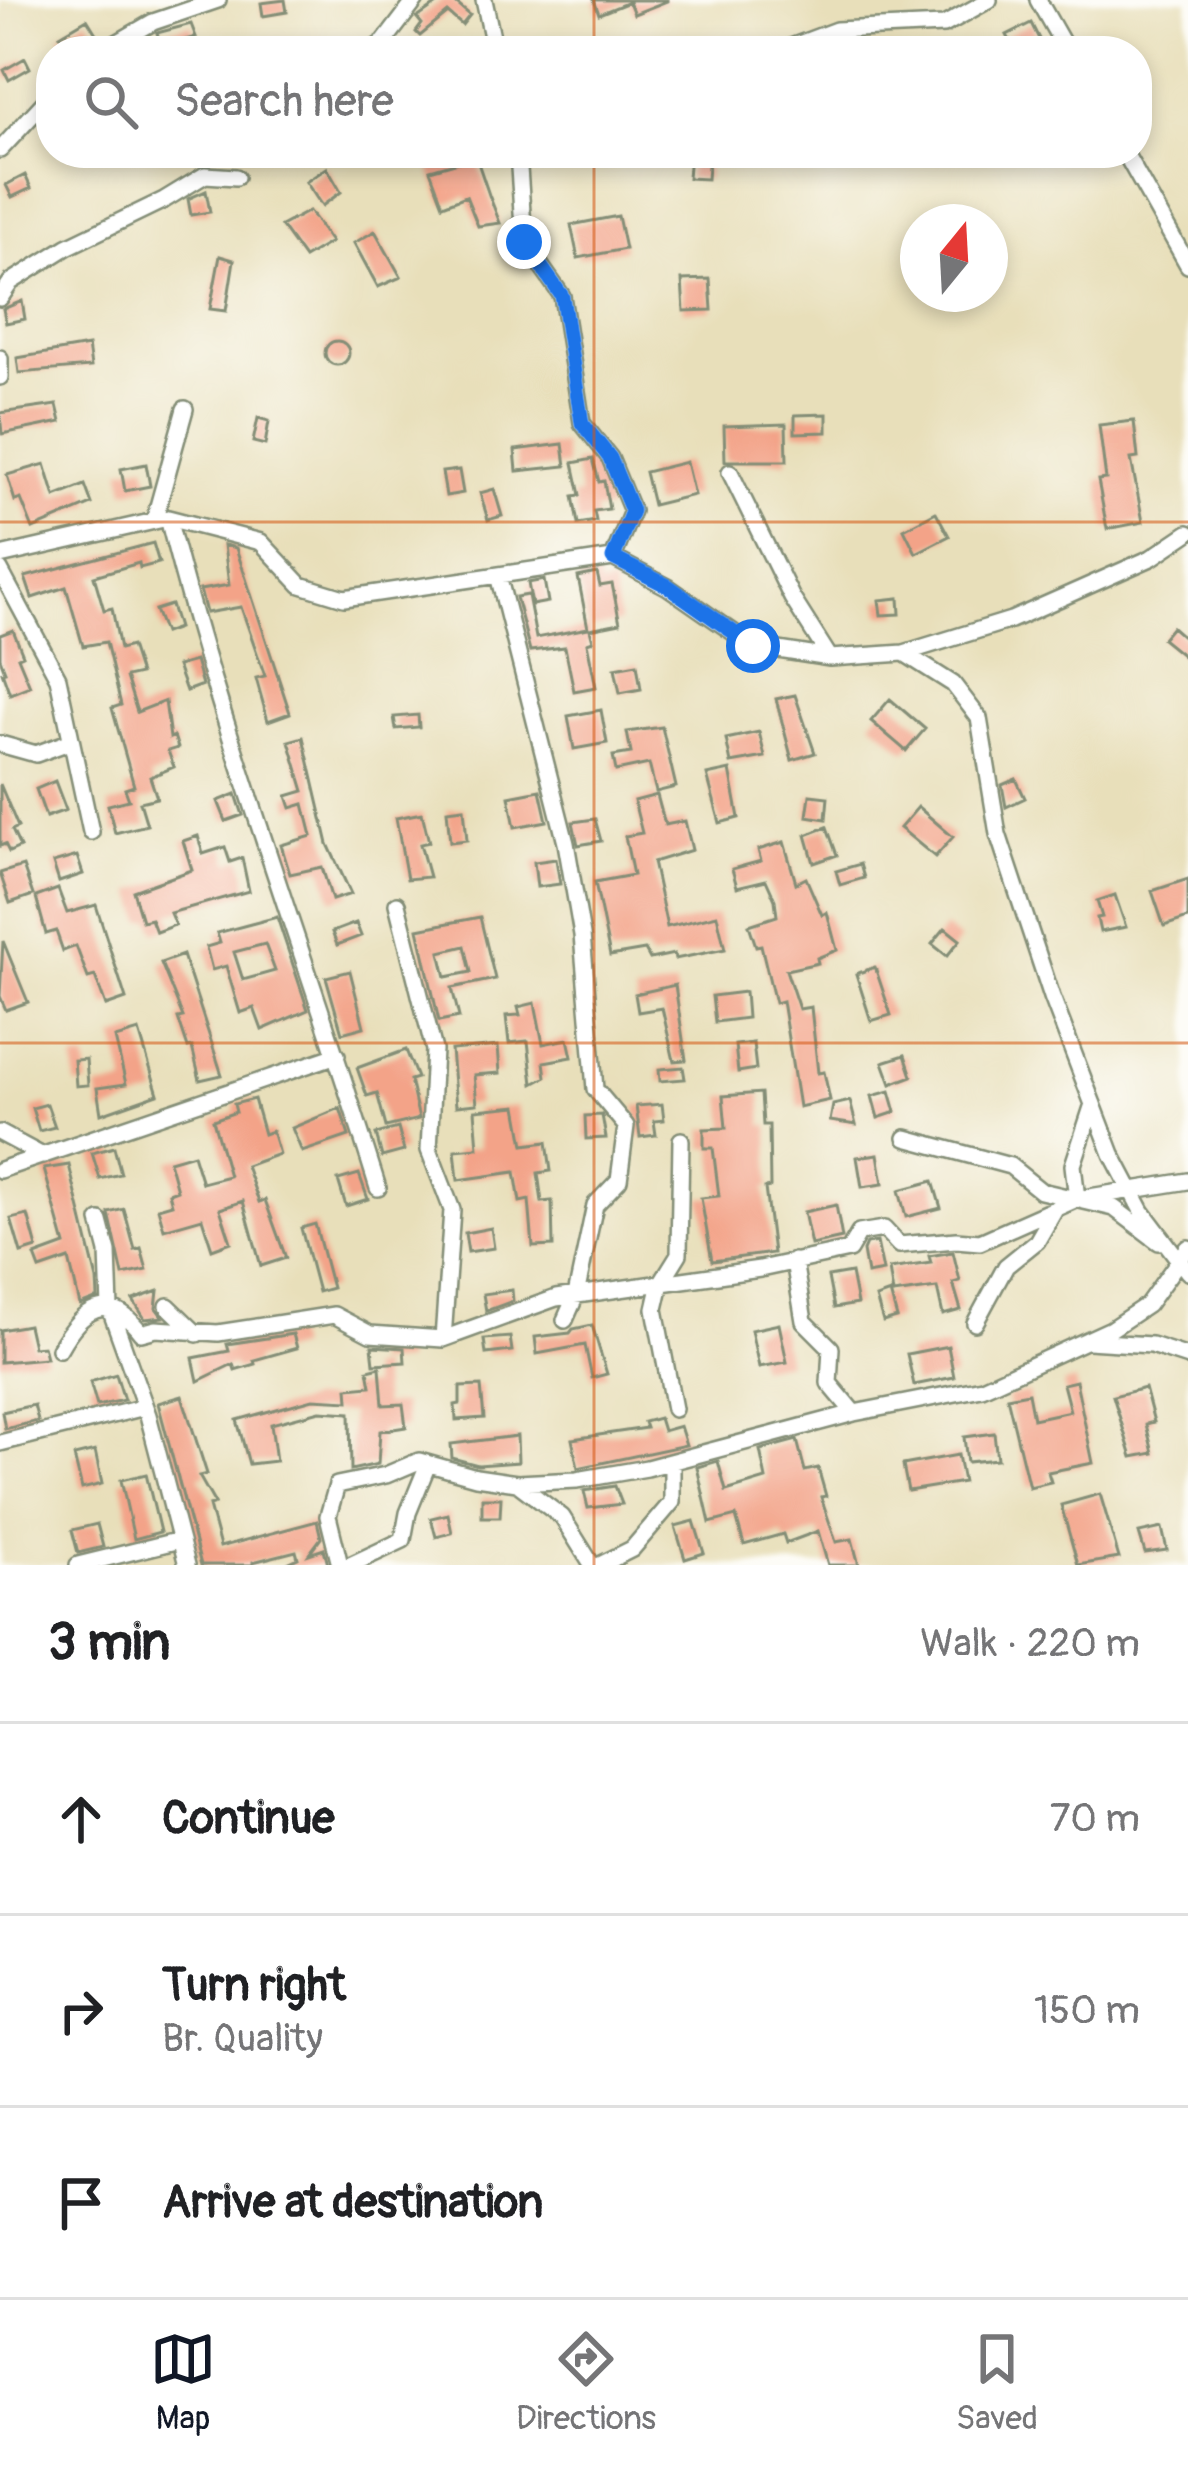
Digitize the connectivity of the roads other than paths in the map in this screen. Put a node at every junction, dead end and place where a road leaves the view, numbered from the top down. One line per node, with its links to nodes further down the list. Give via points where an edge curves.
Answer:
1 (218, 0): 6 (street)
2 (416, 0): 7 (street)
3 (484, 0): 8 (street)
4 (989, 0): 9 (street, via 944,26)
5 (1038, 0): 10 (street)
6 (129, 36)
7 (389, 36)
8 (492, 36)
9 (820, 36)
10 (1058, 36)
11 (36, 111): 12 (street)
12 (0, 150)
13 (519, 168): 25 (street, via 524,242 562,296 582,423 610,458 632,511)
14 (1133, 168): 16 (street)
15 (236, 177): 17 (street, via 205,175 67,247 11,282)
16 (1188, 265)
17 (0, 298)
18 (0, 358): 19 (street)
19 (0, 377)
20 (185, 409): 22 (street)
21 (730, 472): 29 (street)
22 (161, 519): 24 (street); 27 (street, via 261,542 301,585 344,598); 34 (street)
23 (1188, 533): 28 (street, via 1151,558 1011,620)
24 (0, 556)
25 (613, 558): 27 (street); 29 (street, via 753,646)
26 (0, 570): 30 (street, via 58,677)
27 (498, 575): 50 (street, via 566,842 596,1089 626,1126 619,1180 595,1205)
28 (904, 652): 29 (street); 35 (street, via 953,684 979,718 998,834)
29 (830, 658)
30 (70, 742): 31 (street, via 36,754); 32 (street)
31 (0, 744)
32 (91, 832)
33 (397, 904): 56 (street, via 434,1050 429,1150 452,1210)
34 (337, 1055): 39 (street); 42 (street)
35 (1093, 1104): 43 (street); 44 (street, via 1073,1165)
36 (0, 1133): 39 (street)
37 (906, 1138): 44 (street, via 1010,1166 1041,1191)
38 (681, 1140): 49 (street, via 680,1253)
39 (43, 1156): 40 (street)
40 (0, 1170)
41 (1188, 1181): 43 (street)
42 (378, 1188)
43 (1132, 1191): 44 (street); 47 (street)
44 (1077, 1199): 45 (street); 47 (street, via 1114,1208)
45 (1056, 1208): 48 (street, via 980,1242 899,1245 884,1229 859,1234 849,1250); 54 (street, via 1037,1241 1006,1266)
46 (100, 1221): 52 (street)
47 (1186, 1258): 57 (street, via 1147,1305)
48 (794, 1262): 49 (street); 62 (street, via 804,1322 832,1348 829,1383)
49 (661, 1283): 50 (street); 61 (street, via 655,1309)
50 (576, 1295): 53 (street); 56 (street)
51 (168, 1306): 55 (street)
52 (110, 1309): 55 (street, via 141,1333); 58 (street, via 76,1320); 60 (street)
53 (565, 1320)
54 (976, 1323)
55 (197, 1334): 56 (street, via 334,1315 370,1334)
56 (443, 1339)
57 (1085, 1341): 59 (street, via 1151,1345); 62 (street, via 982,1388)
58 (59, 1349)
59 (1188, 1357)
60 (145, 1407): 63 (street); 67 (street)
61 (674, 1409)
62 (854, 1413): 64 (street)
63 (0, 1443)
64 (671, 1462): 66 (street); 72 (street, via 672,1502 632,1549)
65 (428, 1464): 66 (street); 70 (street, via 337,1485 328,1516); 71 (street, via 403,1540)
66 (517, 1483): 72 (street, via 562,1517)
67 (180, 1540): 68 (street); 69 (street)
68 (78, 1565)
69 (187, 1565)
70 (340, 1565)
71 (350, 1565)
72 (596, 1565)

